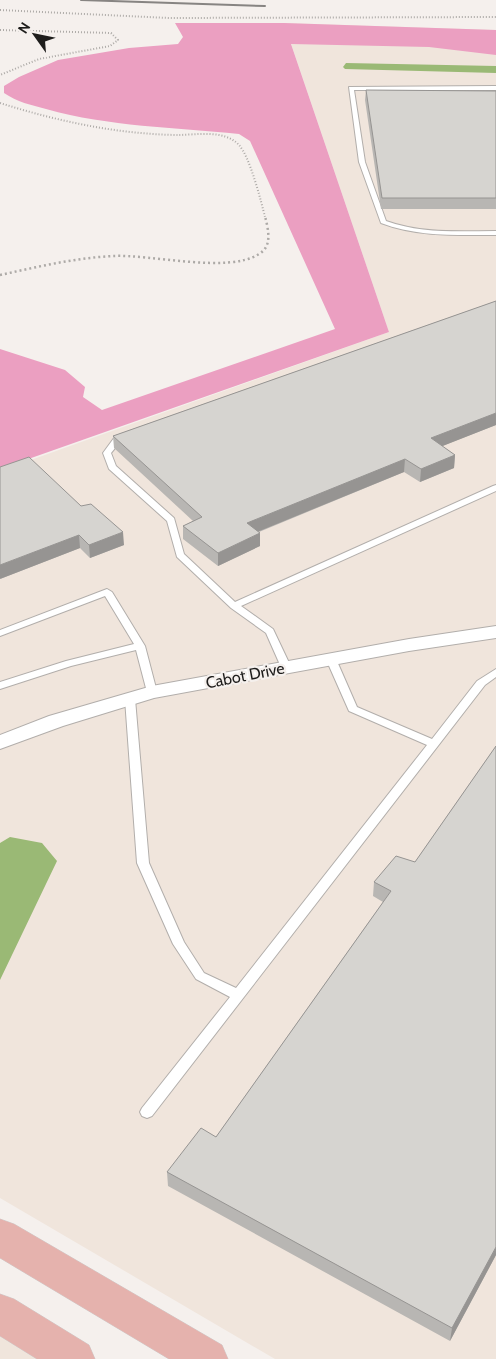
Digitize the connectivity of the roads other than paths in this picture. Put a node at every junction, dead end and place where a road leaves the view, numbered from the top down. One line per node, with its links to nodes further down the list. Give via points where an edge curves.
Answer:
1 (496, 88): 2 (lane, via 351,88 362,162 383,222 398,229 426,232)
2 (496, 233)
3 (136, 434): 5 (lane, via 117,440 107,453 112,467 171,520 180,555)
4 (496, 488): 5 (lane)
5 (234, 606): 10 (lane, via 270,631)
6 (496, 632): 9 (street, Cabot Drive)
7 (0, 633): 8 (lane, via 107,592)
8 (140, 646): 12 (lane, via 69,663); 13 (lane)
9 (330, 659): 10 (street, Cabot Drive); 16 (lane, via 353,709)
10 (286, 668): 13 (street, Cabot Drive)
11 (496, 672): 16 (lane, via 481,683)
12 (0, 686)
13 (152, 692): 14 (street, Cabot Drive)
14 (130, 699): 15 (street, Cabot Drive); 17 (lane, via 143,863 179,944 200,976)
15 (0, 742)
16 (433, 744): 17 (lane)
17 (238, 995): 18 (lane)
18 (147, 1112)
19 (0, 1237): 22 (main road)
20 (0, 1313): 21 (main road)
21 (74, 1359)
22 (207, 1359)

